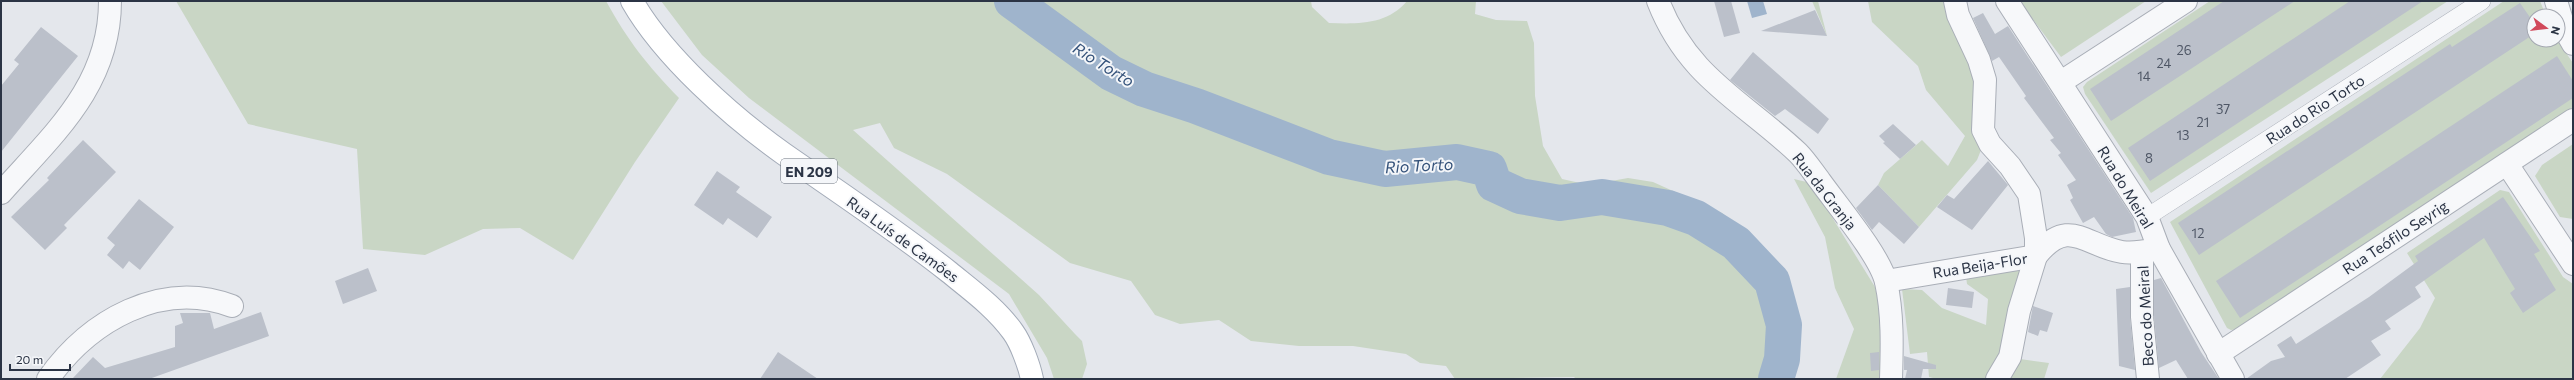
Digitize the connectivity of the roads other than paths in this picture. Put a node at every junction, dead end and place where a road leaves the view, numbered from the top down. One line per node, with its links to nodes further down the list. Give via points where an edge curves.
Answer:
1 (110, 1): 13 (street, via 110,19 92,81 74,111)
2 (632, 1): 23 (main road, Rua Luís de Camões / EN 209, via 651,31 670,54 743,122 925,253 997,313 1014,333)
3 (1658, 1): 19 (street, Rua da Granja, via 1687,55 1721,90 1798,153 1850,222 1877,262)
4 (1955, 1): 17 (street, via 1958,15 1979,60 1985,80 1983,130 1990,144 2010,166 2028,194 2036,238)
5 (2007, 1): 10 (street, Rua do Meiral)
6 (2186, 1): 10 (street)
7 (2482, 1): 14 (street, Rua do Rio Torto)
8 (2556, 1): 9 (street, via 2565,30)
9 (2573, 44)
10 (2061, 82): 14 (street, Rua do Meiral)
11 (2573, 120): 12 (street, Rua Teófilo Seyrig)
12 (2507, 164): 15 (street); 21 (street, Rua Teófilo Seyrig)
13 (1, 192)
14 (2147, 217): 16 (street, Rua do Meiral)
15 (2564, 236): 18 (street)
16 (2150, 250): 17 (street, Rua Beija-Flor, via 2122,252 2080,235 2071,235 2046,244); 21 (street, Rua do Meiral); 26 (street, Beco do Meiral, via 2142,317)
17 (2036, 256): 19 (street, Rua Beija-Flor); 25 (street, via 2019,310 2010,356)
18 (2573, 264)
19 (1886, 281): 24 (street, Rua da Granja, via 1892,329)
20 (232, 306): 22 (street, via 217,300 170,299 147,302 123,311 78,346)
21 (2218, 354): 27 (street, Rua do Meiral)
22 (48, 379)
23 (1032, 379)
24 (1891, 379)
25 (1997, 379)
26 (2148, 379)
27 (2233, 379)

